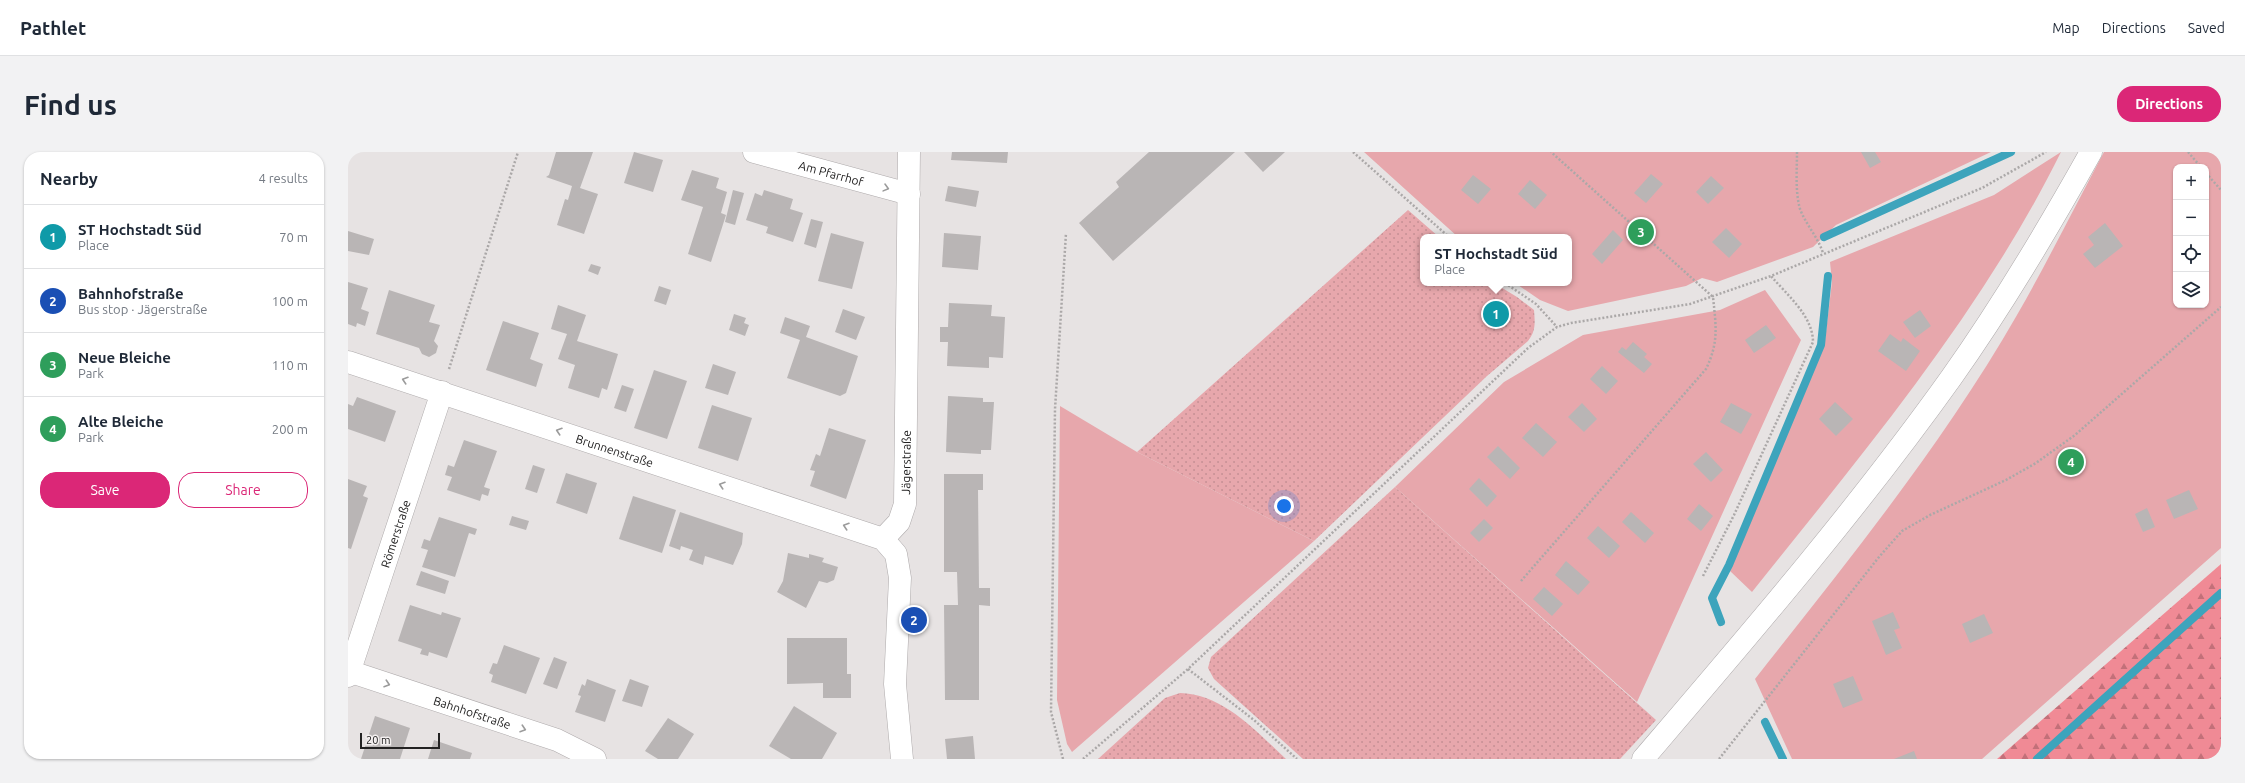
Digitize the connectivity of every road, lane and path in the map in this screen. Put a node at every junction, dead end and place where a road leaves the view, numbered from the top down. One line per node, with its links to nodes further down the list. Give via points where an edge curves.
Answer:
1 (518, 152): 23 (path)
2 (754, 152): 13 (street, Am Pfarrhof, one-way to 13)
3 (909, 152): 13 (street, Jägerstraße)
4 (1352, 152): 15 (path)
5 (1551, 152): 19 (path)
6 (1796, 152): 16 (path, via 1800,209 1820,242)
7 (2046, 152): 16 (path, via 1982,188)
8 (2091, 152): 34 (street, via 2031,253 1947,384 1835,531)
9 (2188, 152): 10 (path)
10 (2198, 164)
11 (2209, 176): 12 (path)
12 (2221, 190)
13 (909, 194): 24 (street, Jägerstraße, via 905,504 899,522)
14 (1066, 233): 31 (path, via 1055,409 1051,712)
15 (1446, 234)
16 (1823, 254): 17 (path)
17 (1771, 276): 19 (path); 25 (path, via 1809,321 1813,330 1813,342 1734,515)
18 (1509, 286): 21 (path, via 1536,304)
19 (1712, 296): 21 (path, via 1690,304); 26 (path, via 1717,331 1714,351 1706,369)
20 (2221, 307): 35 (path, via 2068,440 2006,480 1930,515 1902,531)
21 (1557, 327): 27 (path, via 1528,348)
22 (348, 362): 23 (street, Brunnenstraße, one-way to 22)
23 (442, 392): 24 (street, Brunnenstraße, one-way to 23); 28 (street, Römerstraße)
24 (882, 539): 30 (street, via 896,554 900,578 894,684)
25 (1703, 576)
26 (1521, 581)
27 (1188, 669): 32 (path); 33 (path, via 1254,720)
28 (348, 673): 29 (street, Bahnhofstraße, one-way to 29, via 557,740)
29 (595, 759)
30 (902, 759)
31 (1063, 759)
32 (1084, 759)
33 (1297, 759)
34 (1642, 759)
35 (1719, 759)

